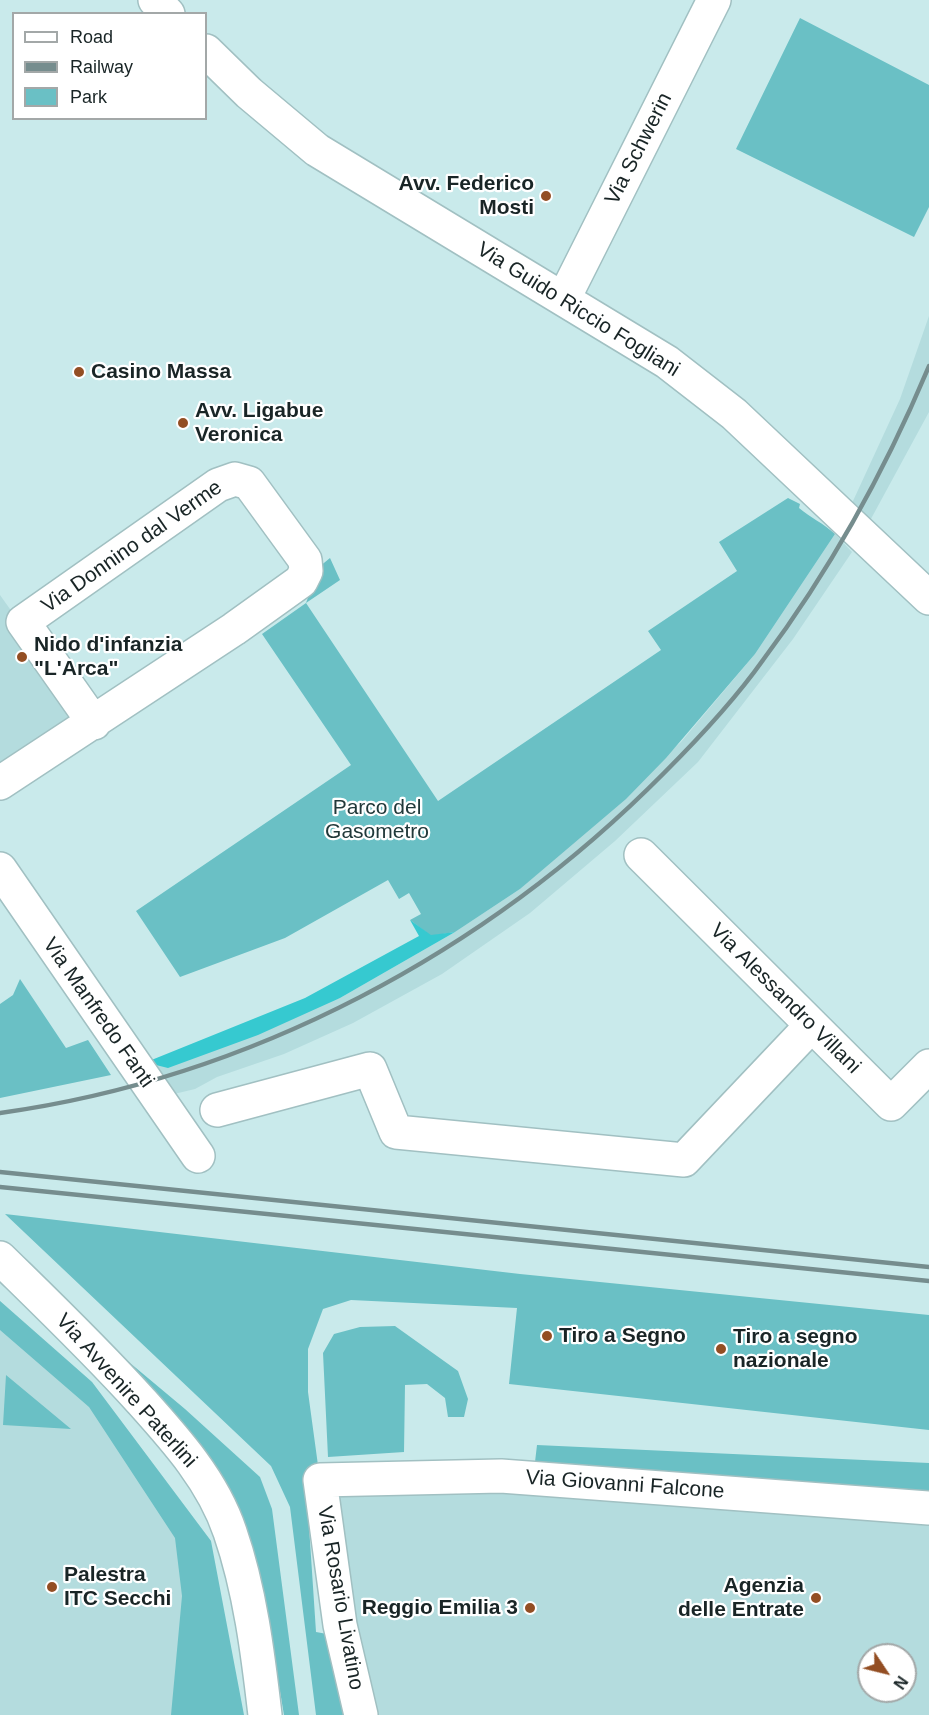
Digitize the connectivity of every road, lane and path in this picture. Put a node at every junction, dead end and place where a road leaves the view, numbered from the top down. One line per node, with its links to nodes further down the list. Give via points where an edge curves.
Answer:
1 (155, 0): 3 (street)
2 (714, 0): 5 (street, Via Schwerin)
3 (166, 12)
4 (207, 52): 5 (street, Via Guido Riccio Fogliani, via 317,150)
5 (564, 298): 6 (street, Via Guido Riccio Fogliani, via 718,400)
6 (929, 598)
7 (94, 723): 7 (street, Via Donnino dal Verme, via 301,581 306,571 305,560 249,483 235,479 218,484 23,622); 8 (street, Via Donnino dal Verme)
8 (0, 783)
9 (641, 855): 11 (street, Via Alessandro Villani)
10 (0, 869): 14 (street, Via Manfredo Fanti)
11 (811, 1026): 12 (street, Via Alessandro Villani, via 891,1104); 13 (street, via 684,1160 396,1132 370,1069)
12 (929, 1066)
13 (216, 1110)
14 (198, 1156)
15 (0, 1258): 18 (street, Via Avvenire Paterlini, via 171,1434 216,1500 230,1531 250,1610)
16 (320, 1480): 17 (street, Via Giovanni Falcone, via 501,1476); 19 (street, Via Rosario Livatino, via 340,1625)
17 (929, 1508)
18 (265, 1715)
19 (361, 1715)

